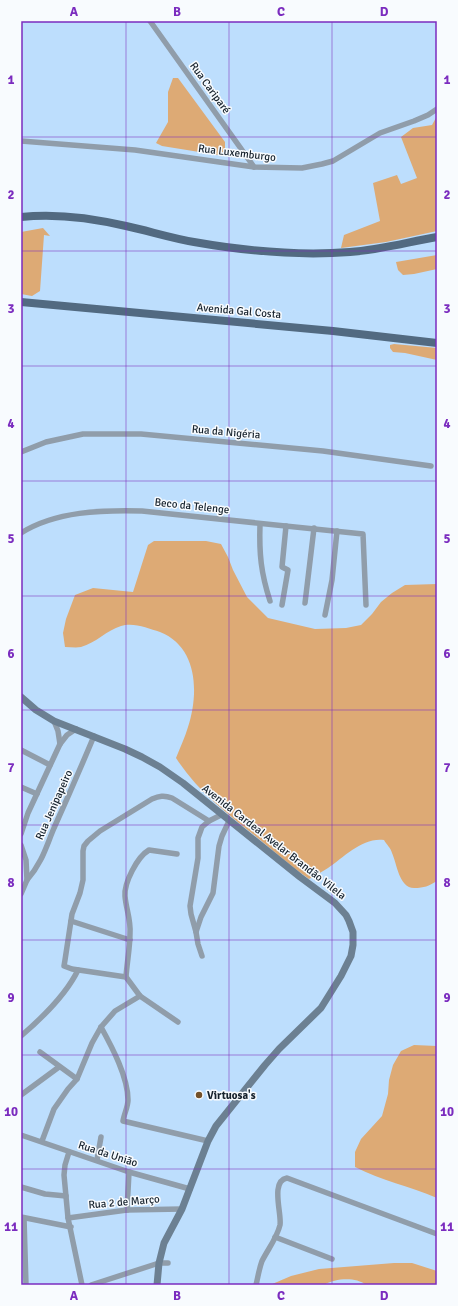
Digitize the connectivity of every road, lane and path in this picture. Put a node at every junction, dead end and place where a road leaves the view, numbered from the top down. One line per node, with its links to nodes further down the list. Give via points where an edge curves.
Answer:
1 (150, 21): 4 (street, Rua Cariparé)
2 (437, 109): 4 (street, Rua Luxemburgo, via 428,115 380,133 333,161 302,168)
3 (21, 141): 4 (street, Rua Luxemburgo, via 134,150)
4 (254, 167)
5 (24, 217): 6 (main road, via 87,218 193,242 234,248 314,253 375,249)
6 (437, 237)
7 (21, 299): 9 (main road, Avenida Gal Costa)
8 (21, 302): 9 (main road, Avenida Gal Costa)
9 (40, 304): 10 (main road, Avenida Gal Costa, via 311,328)
10 (437, 343)
11 (21, 452): 12 (street, Rua da Nigéria, via 46,442 83,434 141,434 323,451)
12 (431, 466)
13 (260, 524): 14 (street, Beco da Telenge); 17 (street, Beco da Telenge, via 142,511 99,511 52,520); 18 (street, via 262,571)
14 (286, 526): 15 (street, Beco da Telenge); 20 (street, via 282,567 288,570)
15 (314, 528): 16 (street, Beco da Telenge); 19 (street)
16 (337, 531): 21 (street, Beco da Telenge, via 363,534); 22 (street)
17 (21, 533)
18 (270, 601)
19 (305, 603)
20 (282, 605)
21 (366, 605)
22 (325, 615)
23 (21, 697): 24 (main road, Avenida Cardeal Avelar Brandão Vilela)
24 (54, 721): 25 (main road, Avenida Cardeal Avelar Brandão Vilela); 27 (street)
25 (76, 729): 26 (main road, Avenida Cardeal Avelar Brandão Vilela); 27 (street)
26 (94, 736): 32 (main road, Avenida Cardeal Avelar Brandão Vilela, via 142,756 160,767); 40 (street, Rua Jenipapeiro, via 40,863)
27 (60, 744): 29 (street)
28 (21, 750): 29 (street)
29 (50, 765): 31 (street)
30 (21, 788): 31 (street)
31 (37, 794): 35 (street)
32 (221, 815): 33 (street); 34 (main road, Avenida Cardeal Avelar Brandão Vilela)
33 (209, 821): 42 (street, via 172,798 160,796 100,831 84,846 83,880); 43 (street, via 202,826 198,838 190,914)
34 (229, 821): 43 (street, via 219,846 213,893); 58 (main road, Avenida Cardeal Avelar Brandão Vilela, via 342,910 352,926 354,938 347,965 321,1008 265,1065 224,1115)
35 (22, 826): 36 (street)
36 (21, 834)
37 (21, 845): 39 (street)
38 (177, 854): 44 (street, via 149,850 132,872 125,896 130,918)
39 (23, 860): 40 (street)
40 (27, 880): 41 (street)
41 (21, 894)
42 (71, 921): 44 (street); 46 (street, via 64,966)
43 (196, 932): 45 (street)
44 (130, 940): 47 (street)
45 (202, 956)
46 (78, 970): 47 (street); 51 (street, via 48,1010)
47 (126, 977): 48 (street)
48 (140, 996): 49 (street); 50 (street, via 115,1011)
49 (178, 1022)
50 (101, 1027): 54 (street); 58 (street, via 115,1053 126,1087 128,1105 124,1121)
51 (21, 1036)
52 (40, 1052): 53 (street)
53 (59, 1067): 54 (street); 55 (street)
54 (77, 1079): 59 (street, via 54,1109)
55 (21, 1095)
56 (21, 1135): 59 (street, Rua da União)
57 (101, 1137): 61 (street)
58 (208, 1141): 64 (main road, Avenida Cardeal Avelar Brandão Vilela)
59 (42, 1142): 60 (street, Rua da União)
60 (70, 1152): 61 (street, Rua da União); 65 (street, via 64,1175)
61 (97, 1160): 62 (street, Rua da União)
62 (129, 1172): 64 (street, Rua da União); 67 (street)
63 (21, 1187): 65 (street, via 45,1194)
64 (190, 1189): 66 (main road, Avenida Cardeal Avelar Brandão Vilela)
65 (66, 1196): 69 (street)
66 (182, 1209): 67 (street, Rua 2 de Março); 74 (main road, Avenida Cardeal Avelar Brandão Vilela, via 164,1243)
67 (127, 1210): 69 (street, Rua 2 de Março)
68 (22, 1218): 70 (street); 76 (street)
69 (68, 1218): 70 (street)
70 (70, 1227): 77 (street)
71 (437, 1234): 72 (street, via 284,1178 278,1192 280,1224)
72 (275, 1237): 73 (street); 80 (street, via 262,1262)
73 (332, 1259)
74 (159, 1263): 75 (street); 78 (street); 79 (main road, Avenida Cardeal Avelar Brandão Vilela)
75 (168, 1263)
76 (26, 1285)
77 (82, 1285)
78 (91, 1285)
79 (157, 1285)
80 (256, 1285)

